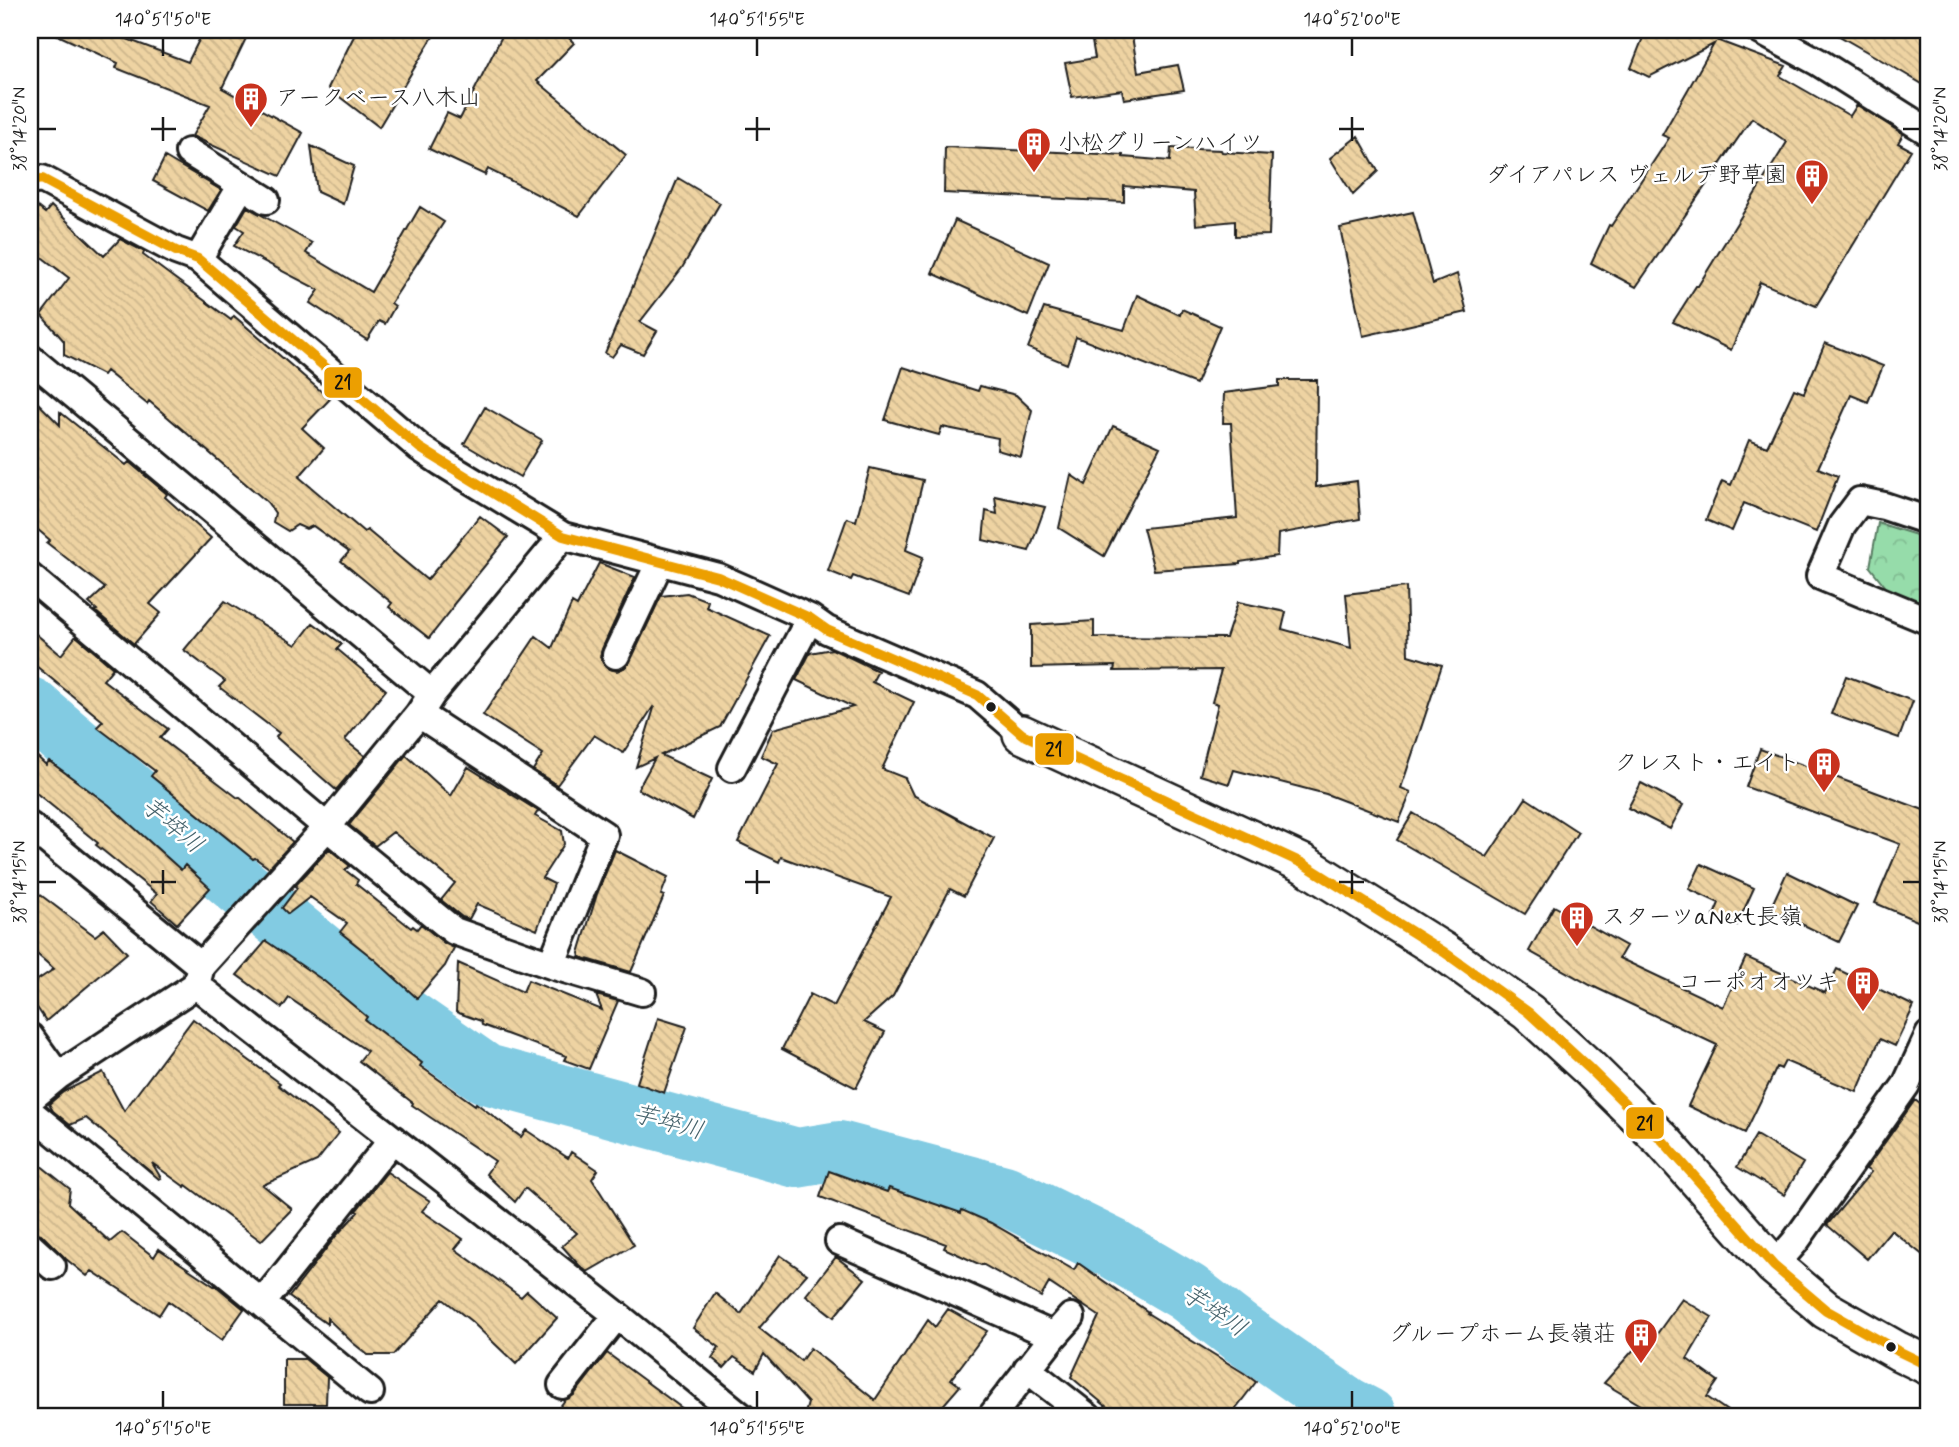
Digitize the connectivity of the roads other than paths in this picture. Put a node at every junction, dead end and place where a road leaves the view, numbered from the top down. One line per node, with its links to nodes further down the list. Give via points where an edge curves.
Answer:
1 (1759, 30): 2 (street)
2 (1929, 132)
3 (188, 152): 5 (street)
4 (30, 181): 7 (street, via 42,179)
5 (242, 185): 6 (street); 7 (street)
6 (266, 200)
7 (198, 259): 10 (street, via 421,448)
8 (30, 358): 16 (street)
9 (1929, 521): 14 (street, via 1860,501 1842,525 1820,576)
10 (563, 536): 11 (street); 16 (street)
11 (660, 562): 13 (street, via 718,577); 15 (street)
12 (30, 577): 20 (street)
13 (810, 618): 17 (street, via 827,630 977,695); 18 (street)
14 (1929, 621)
15 (616, 656)
16 (426, 704): 20 (street); 21 (street, via 604,835)
17 (1022, 734): 33 (street, via 1302,863 1444,952 1528,1012 1589,1068 1663,1141)
18 (732, 768)
19 (30, 826): 22 (street)
20 (327, 827): 21 (street, via 454,931); 22 (street)
21 (551, 965): 23 (street)
22 (199, 976): 26 (street); 29 (street)
23 (642, 992)
24 (1929, 1035): 33 (street, via 1906,1085)
25 (30, 1037): 26 (street)
26 (58, 1076): 27 (street)
27 (30, 1099)
28 (30, 1112): 34 (street)
29 (393, 1139): 34 (street); 35 (street)
30 (839, 1241): 37 (street, via 1062,1326)
31 (30, 1246): 32 (street)
32 (52, 1266)
33 (1774, 1266): 36 (street, via 1826,1310)
34 (262, 1303): 39 (street)
35 (617, 1315): 38 (street); 40 (street)
36 (1929, 1366)
37 (1027, 1369): 41 (street); 42 (street)
38 (562, 1385)
39 (370, 1392)
40 (743, 1417)
41 (991, 1417)
42 (1088, 1417)

